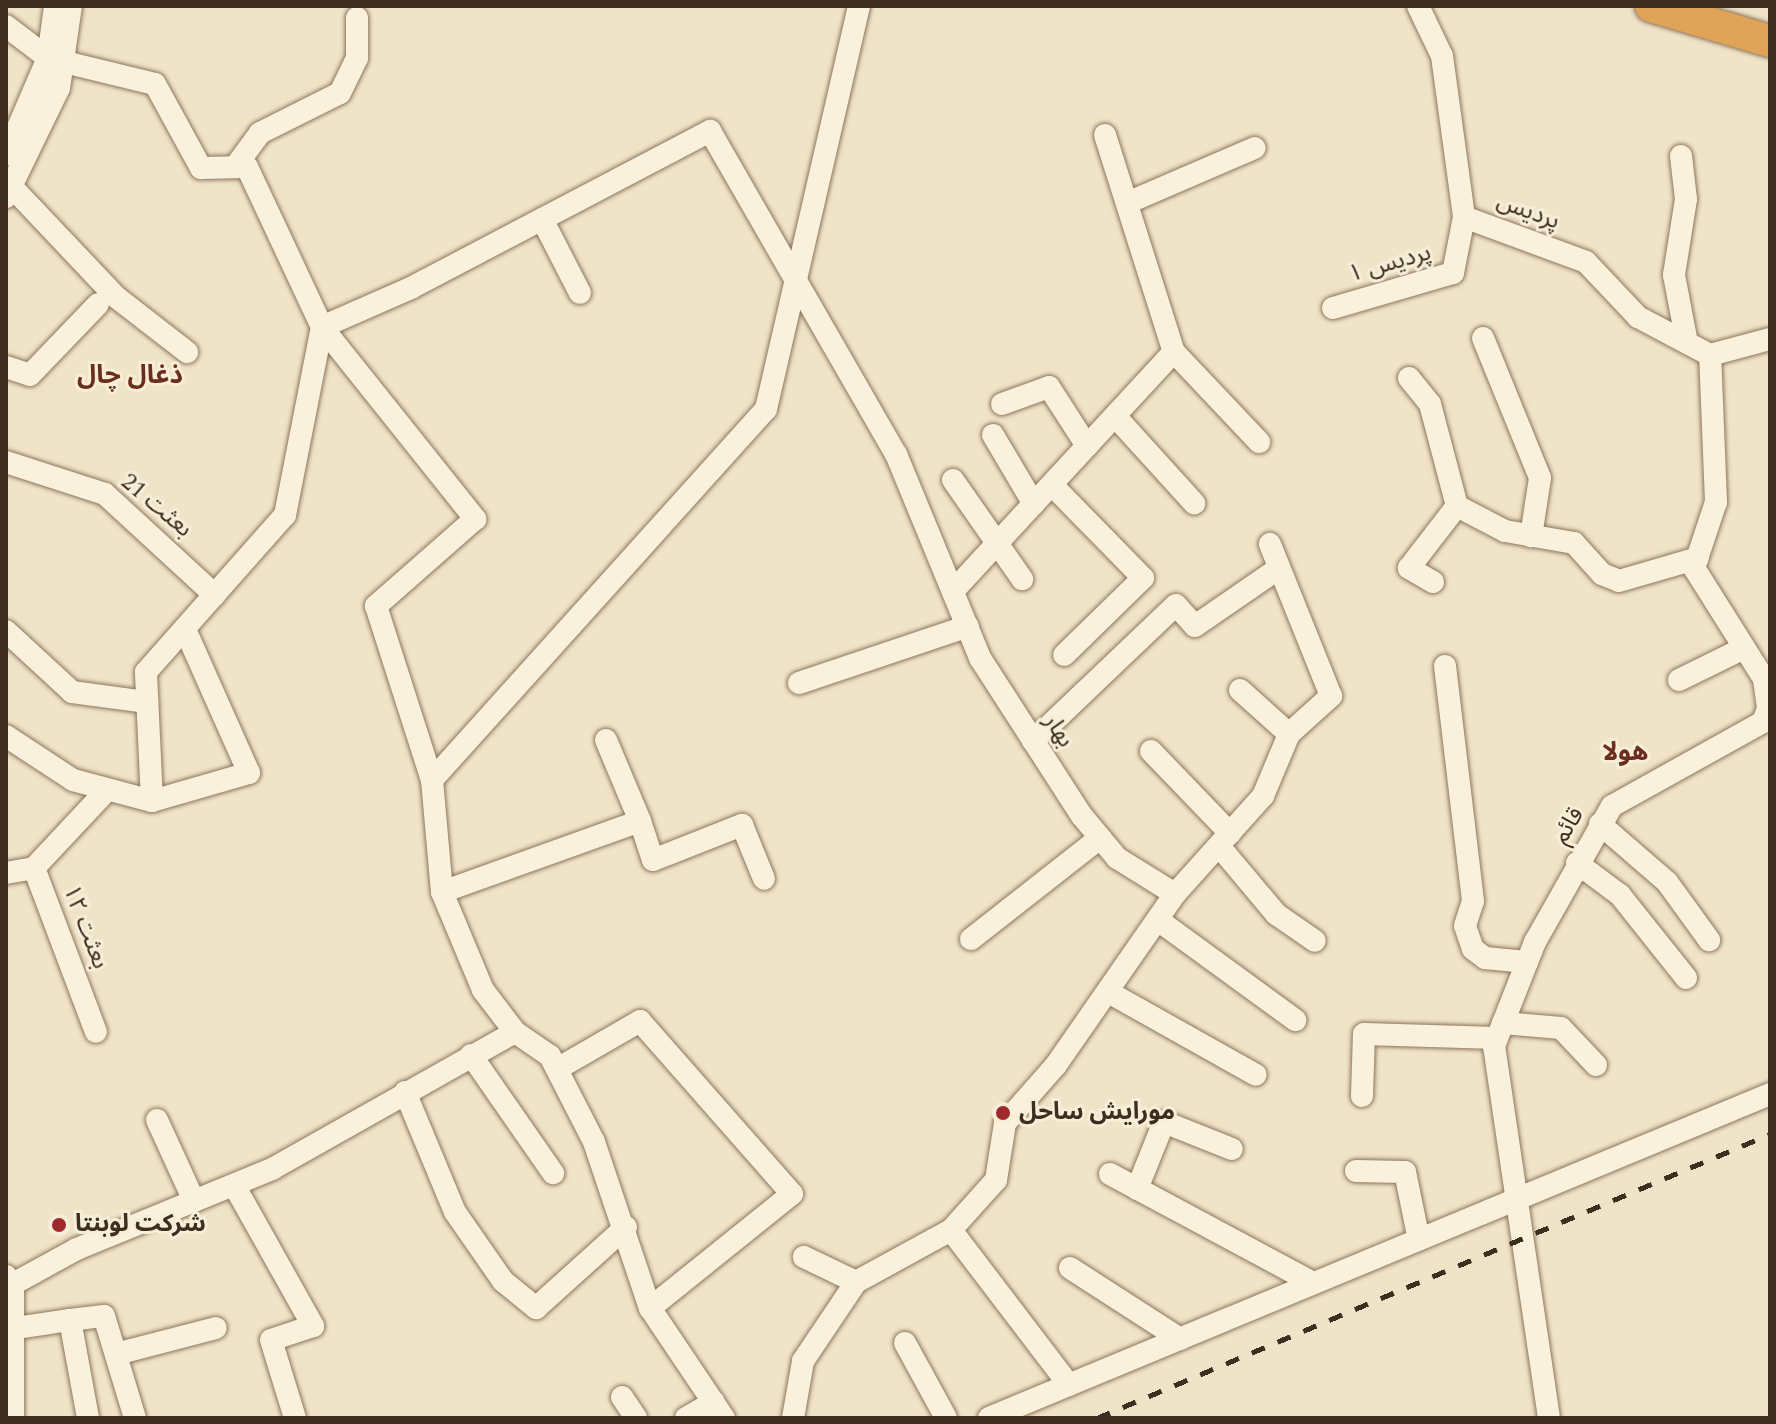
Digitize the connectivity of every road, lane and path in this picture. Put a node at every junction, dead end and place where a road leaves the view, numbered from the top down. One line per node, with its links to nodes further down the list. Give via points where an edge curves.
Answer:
1 (55, 6): 9 (street)
2 (71, 6): 9 (street)
3 (859, 6): 19 (street)
4 (1418, 6): 17 (street, پرديس, via 1442,56)
5 (1651, 6): 8 (highway)
6 (357, 18): 14 (street, via 357,58 340,93 260,133)
7 (6, 26): 9 (street)
8 (1770, 41)
9 (56, 60): 12 (street); 14 (street, via 155,84 201,168); 15 (street, via 55,99)
10 (1105, 135): 16 (street)
11 (1255, 148): 16 (street)
12 (6, 155)
13 (1681, 156): 26 (street, via 1686,199 1674,275)
14 (235, 167): 23 (street, via 247,167)
15 (9, 191): 27 (street, via 116,297)
16 (1127, 203): 28 (street)
17 (1464, 217): 22 (street, پرديس ۱, via 1453,273); 26 (street, پرديس, via 1586,262 1638,317)
18 (542, 219): 19 (street, بهار, via 710,131); 20 (street); 23 (street)
19 (795, 281): 50 (street, بهار, via 896,454); 68 (street, via 766,409)
20 (580, 293)
21 (98, 304): 30 (street, via 30,375)
22 (1333, 308)
23 (322, 327): 51 (street, via 285,515); 68 (street, via 475,519 376,606)
24 (1483, 338): 43 (street, via 1540,478)
25 (1770, 339): 29 (street)
26 (1687, 343): 29 (street, پرديس)
27 (187, 352)
28 (1174, 352): 33 (street); 35 (street)
29 (1710, 355): 46 (street, via 1716,502)
30 (6, 367)
31 (1409, 378): 42 (street, via 1430,404)
32 (1002, 404): 36 (street, via 1049,387)
33 (1115, 416): 36 (street); 40 (street)
34 (993, 435): 41 (street)
35 (1259, 442)
36 (1087, 446): 39 (street)
37 (6, 462): 51 (street, بعثت 21, via 105,494)
38 (953, 480): 44 (street)
39 (1052, 485): 41 (street); 56 (street, via 1143,578)
40 (1194, 503)
41 (1034, 504): 44 (street)
42 (1457, 506): 43 (street, via 1505,531); 49 (street, via 1409,568)
43 (1531, 536): 46 (street, via 1574,543 1602,574 1619,581)
44 (998, 543): 48 (street); 50 (street)
45 (1270, 544): 47 (street)
46 (1698, 558): 55 (street, قائم, via 1694,568)
47 (1279, 568): 63 (street, via 1331,696); 66 (street, via 1195,626 1176,605)
48 (1022, 579)
49 (1433, 582)
50 (954, 590): 52 (street, بهار)
51 (215, 595): 53 (street)
52 (968, 626): 59 (street); 66 (street, بهار, via 980,658)
53 (185, 629): 61 (street, via 146,672); 70 (street, via 249,773)
54 (6, 631): 61 (street, via 72,692)
55 (1744, 648): 58 (street); 62 (street, قائم, via 1764,679)
56 (1064, 655)
57 (1445, 666): 85 (street, via 1473,901 1465,926 1473,949 1485,958)
58 (1679, 680)
59 (799, 683)
60 (1240, 690): 63 (street)
61 (147, 702): 70 (street)
62 (1768, 724): 72 (street, قائم, via 1612,806)
63 (1289, 734): 74 (street, via 1263,796)
64 (6, 736): 69 (street, via 73,780)
65 (606, 740): 71 (street)
66 (1033, 741): 73 (street, بهار)
67 (1151, 751): 74 (street)
68 (432, 780): 79 (street)
69 (107, 790): 70 (street); 76 (street)
70 (152, 801)
71 (640, 821): 78 (street, via 653,860 742,825); 79 (street)
72 (1600, 824): 75 (street, قائم); 83 (street, via 1667,882)
73 (1100, 838): 80 (street, بهار, via 1117,858); 82 (street)
74 (1224, 840): 80 (street); 84 (street, via 1276,914)
75 (1577, 863): 85 (street, قائم); 86 (street, via 1620,895)
76 (34, 868): 77 (street, بعثت ۱۲); 90 (street, بعثت ۱۲)
77 (6, 873)
78 (764, 879)
79 (442, 892): 91 (street, via 483,990)
80 (1175, 894): 81 (street)
81 (1158, 920): 87 (street); 88 (street)
82 (971, 939)
83 (1709, 940)
84 (1315, 941)
85 (1527, 962): 89 (street, قائم)
86 (1686, 978)
87 (1110, 993): 95 (street); 109 (street, via 1005,1123 996,1180)
88 (1295, 1020)
89 (1500, 1030): 93 (street, via 1561,1028); 98 (street, via 1364,1034); 107 (street, قائم, via 1495,1072)
90 (96, 1032)
91 (515, 1032): 92 (street); 94 (street, via 550,1056)
92 (471, 1055): 96 (street); 102 (street)
93 (1596, 1065)
94 (557, 1069): 108 (street); 116 (street, via 640,1021 792,1194)
95 (1256, 1075)
96 (405, 1092): 104 (street); 108 (street, via 455,1212 503,1281 536,1308)
97 (1770, 1094): 107 (street)
98 (1362, 1096)
99 (157, 1120): 106 (street)
100 (1232, 1149): 105 (street, via 1164,1122)
101 (1356, 1171): 110 (street, via 1405,1172)
102 (553, 1173)
103 (1110, 1174): 105 (street)
104 (234, 1185): 106 (street); 129 (street, via 313,1326 271,1340)
105 (1137, 1189): 115 (street)
106 (194, 1201): 113 (street)
107 (1512, 1201): 110 (street); 135 (street, قائم)
108 (626, 1227): 116 (street)
109 (951, 1230): 114 (street); 123 (street)
110 (1419, 1240): 115 (street)
111 (804, 1257): 114 (street)
112 (1070, 1268): 120 (street)
113 (9, 1280): 118 (street)
114 (856, 1282): 132 (street, via 803,1361)
115 (1313, 1283): 120 (street)
116 (650, 1308): 125 (street)
117 (70, 1320): 118 (street); 122 (street, via 104,1316); 127 (street)
118 (16, 1328): 126 (street)
119 (216, 1328): 122 (street)
120 (1180, 1339): 123 (street)
121 (905, 1343): 133 (street)
122 (116, 1354): 128 (street)
123 (1069, 1385): 134 (street)
124 (622, 1397): 130 (street)
125 (719, 1410): 131 (street)
126 (13, 1418)
127 (88, 1418)
128 (135, 1418)
129 (295, 1418)
130 (636, 1418)
131 (686, 1418)
132 (793, 1418)
133 (946, 1418)
134 (989, 1418)
135 (1549, 1418)

